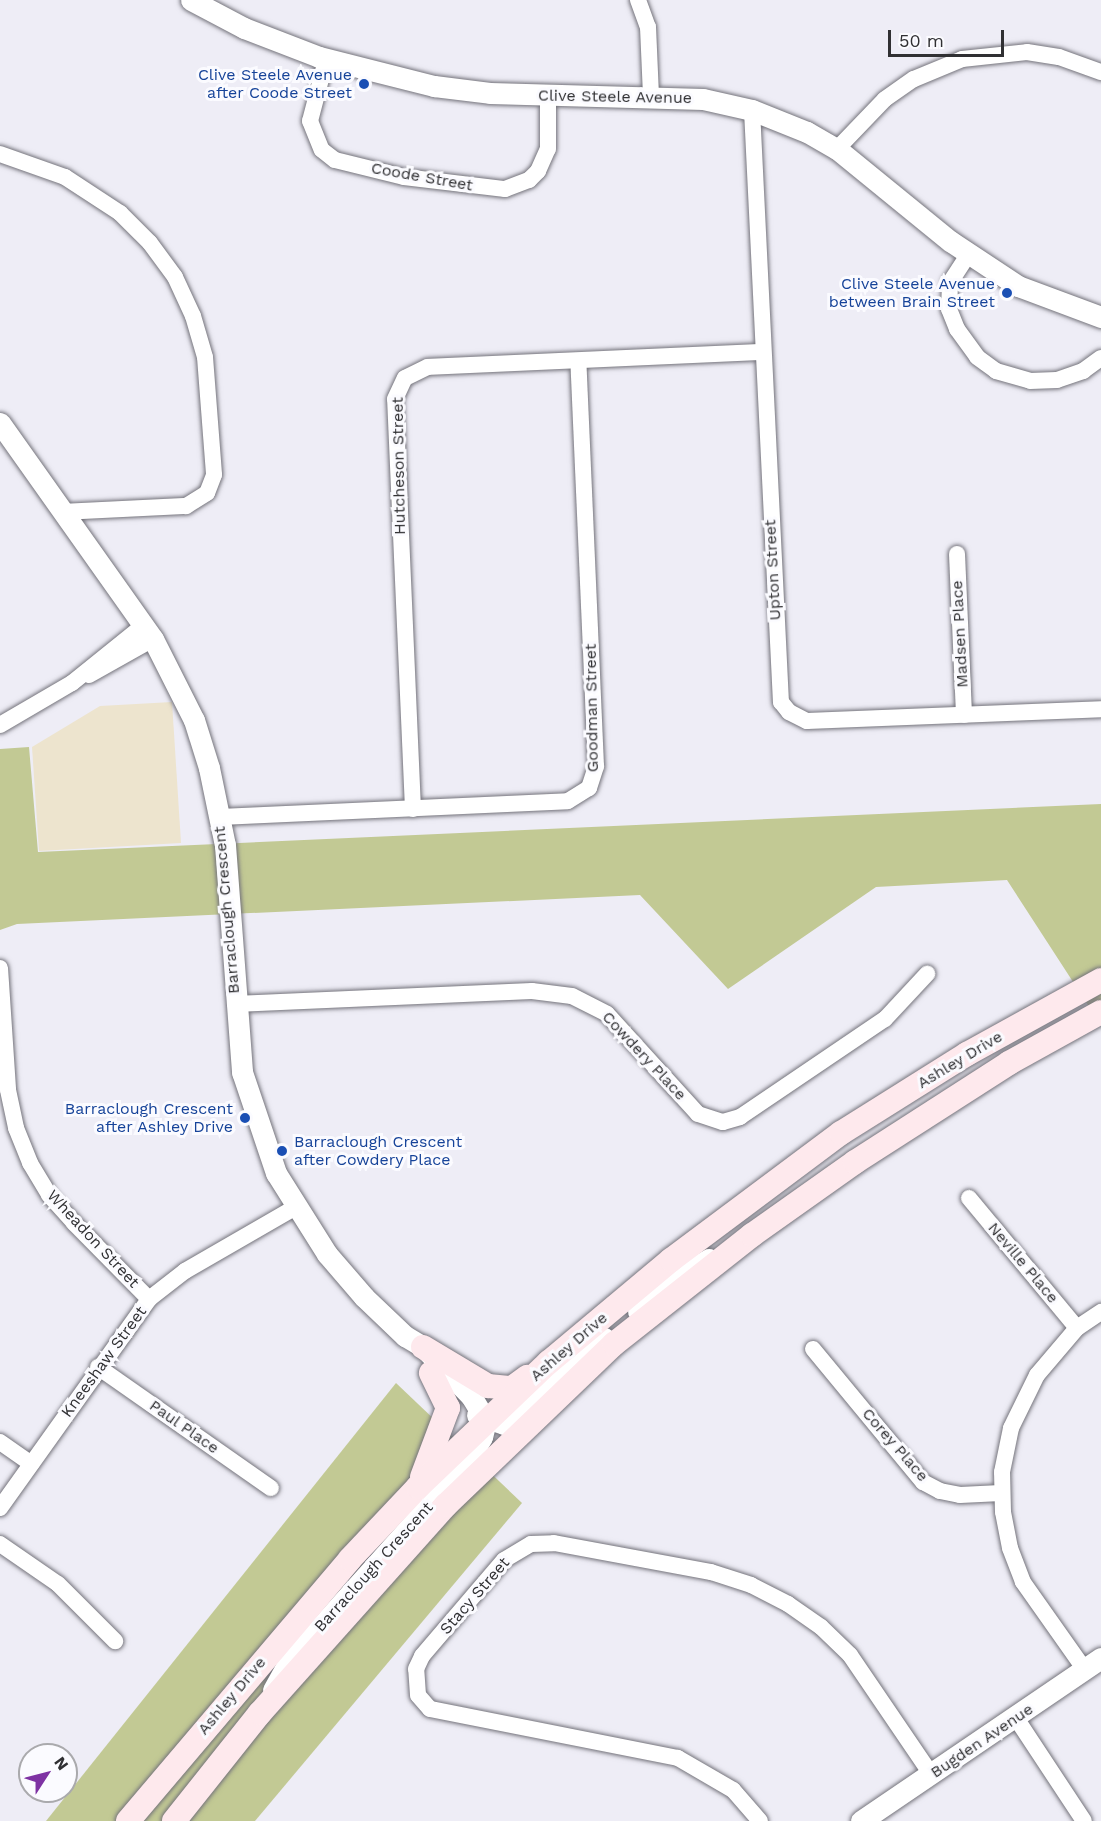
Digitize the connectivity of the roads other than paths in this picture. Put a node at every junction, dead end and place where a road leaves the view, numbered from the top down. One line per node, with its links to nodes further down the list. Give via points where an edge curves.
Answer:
1 (191, 0): 3 (street, Clive Steele Avenue, via 244,28)
2 (638, 0): 6 (street, via 648,27)
3 (326, 60): 5 (street, Clive Steele Avenue, via 434,86); 5 (street, Coode Street, via 309,121 322,150 335,160 404,177 505,189 529,180 548,149)
4 (1101, 72): 8 (street, via 1059,57 1027,52 962,59 914,79 885,99)
5 (548, 95): 6 (street, Clive Steele Avenue)
6 (651, 95): 7 (street, Clive Steele Avenue, via 703,99)
7 (752, 110): 8 (street, Clive Steele Avenue); 12 (street, Upton Street)
8 (837, 149): 10 (street, Clive Steele Avenue)
9 (0, 154): 16 (street, via 66,177 120,213 150,243 174,277 193,316 205,357 214,475 207,492 186,506)
10 (968, 255): 11 (street, Clive Steele Avenue, via 1018,286); 13 (street, via 950,283 949,309 969,348 996,371 1030,381 1057,380 1083,371)
11 (1101, 317)
12 (763, 352): 14 (street, Hutcheson Street); 20 (street, Upton Street, via 781,702 789,712 807,721)
13 (1101, 358)
14 (578, 361): 22 (street, Hutcheson Street, via 428,368 405,378 397,390); 22 (street, Goodman Street, via 596,775 582,795 568,801)
15 (0, 423): 16 (street, Barraclough Crescent)
16 (64, 512): 18 (street, Barraclough Crescent)
17 (957, 554): 20 (street, Madsen Place)
18 (149, 632): 21 (street); 23 (street, Barraclough Crescent, via 194,720)
19 (1101, 709): 20 (street, Upton Street)
20 (964, 715)
21 (0, 725)
22 (413, 809): 23 (street, Goodman Street)
23 (220, 817): 27 (street, Barraclough Crescent, via 229,891)
24 (0, 968): 32 (street, Wheadon Street, via 8,1090 16,1128 30,1163 49,1195)
25 (927, 974): 27 (street, Cowdery Place, via 885,1019 740,1117 723,1122 698,1114 607,1014 572,996 532,991)
26 (1101, 980): 37 (main road, Ashley Drive, via 967,1054 842,1133 671,1260)
27 (235, 1004): 30 (street, Barraclough Crescent, via 242,1072 255,1116 276,1173)
28 (1101, 1012): 31 (main road, Ashley Drive, via 930,1113)
29 (969, 1197): 34 (street, Neville Place)
30 (296, 1207): 32 (street, Kneeshaw Street, via 185,1271); 35 (street, Barraclough Crescent, via 327,1254)
31 (752, 1234): 40 (street, via 681,1275 504,1424); 50 (main road, Ashley Drive, via 614,1344 530,1422 446,1504)
32 (149, 1299): 38 (street, Kneeshaw Street)
33 (1101, 1312): 34 (street)
34 (1077, 1328): 45 (street, via 1037,1374 1020,1406 1005,1450)
35 (414, 1341): 37 (main road, via 488,1386 512,1388); 39 (street, Barraclough Crescent, via 414,1355); 40 (street, Barraclough Crescent, via 471,1396)
36 (813, 1349): 45 (street, Corey Place, via 923,1482 960,1495)
37 (549, 1362): 40 (main road, Ashley Drive)
38 (98, 1367): 42 (street, Kneeshaw Street); 44 (street, Paul Place)
39 (431, 1373): 40 (street, Barraclough Crescent, via 462,1405); 43 (main road, via 448,1408)
40 (486, 1421): 43 (main road, Ashley Drive); 50 (street, Barraclough Crescent, via 482,1437 465,1466 288,1664)
41 (0, 1442): 42 (street)
42 (31, 1464): 46 (street, Kneeshaw Street)
43 (417, 1487): 53 (main road, Ashley Drive, via 281,1636)
44 (271, 1488)
45 (1001, 1494): 49 (street, via 1010,1548 1023,1582)
46 (0, 1508)
47 (0, 1544): 48 (street, via 58,1584)
48 (116, 1641)
49 (1093, 1664): 51 (street, Bugden Avenue)
50 (260, 1713): 54 (main road, Ashley Drive)
51 (1016, 1718): 52 (street, Bugden Avenue); 57 (street)
52 (931, 1774): 55 (street, Stacy Street, via 862,1671 821,1627 751,1585 711,1572 554,1543 531,1544 504,1560 422,1656 416,1669 418,1695 430,1709 678,1758 733,1790); 56 (street, Bugden Avenue)
53 (128, 1821)
54 (174, 1821)
55 (760, 1821)
56 (861, 1821)
57 (1084, 1821)

